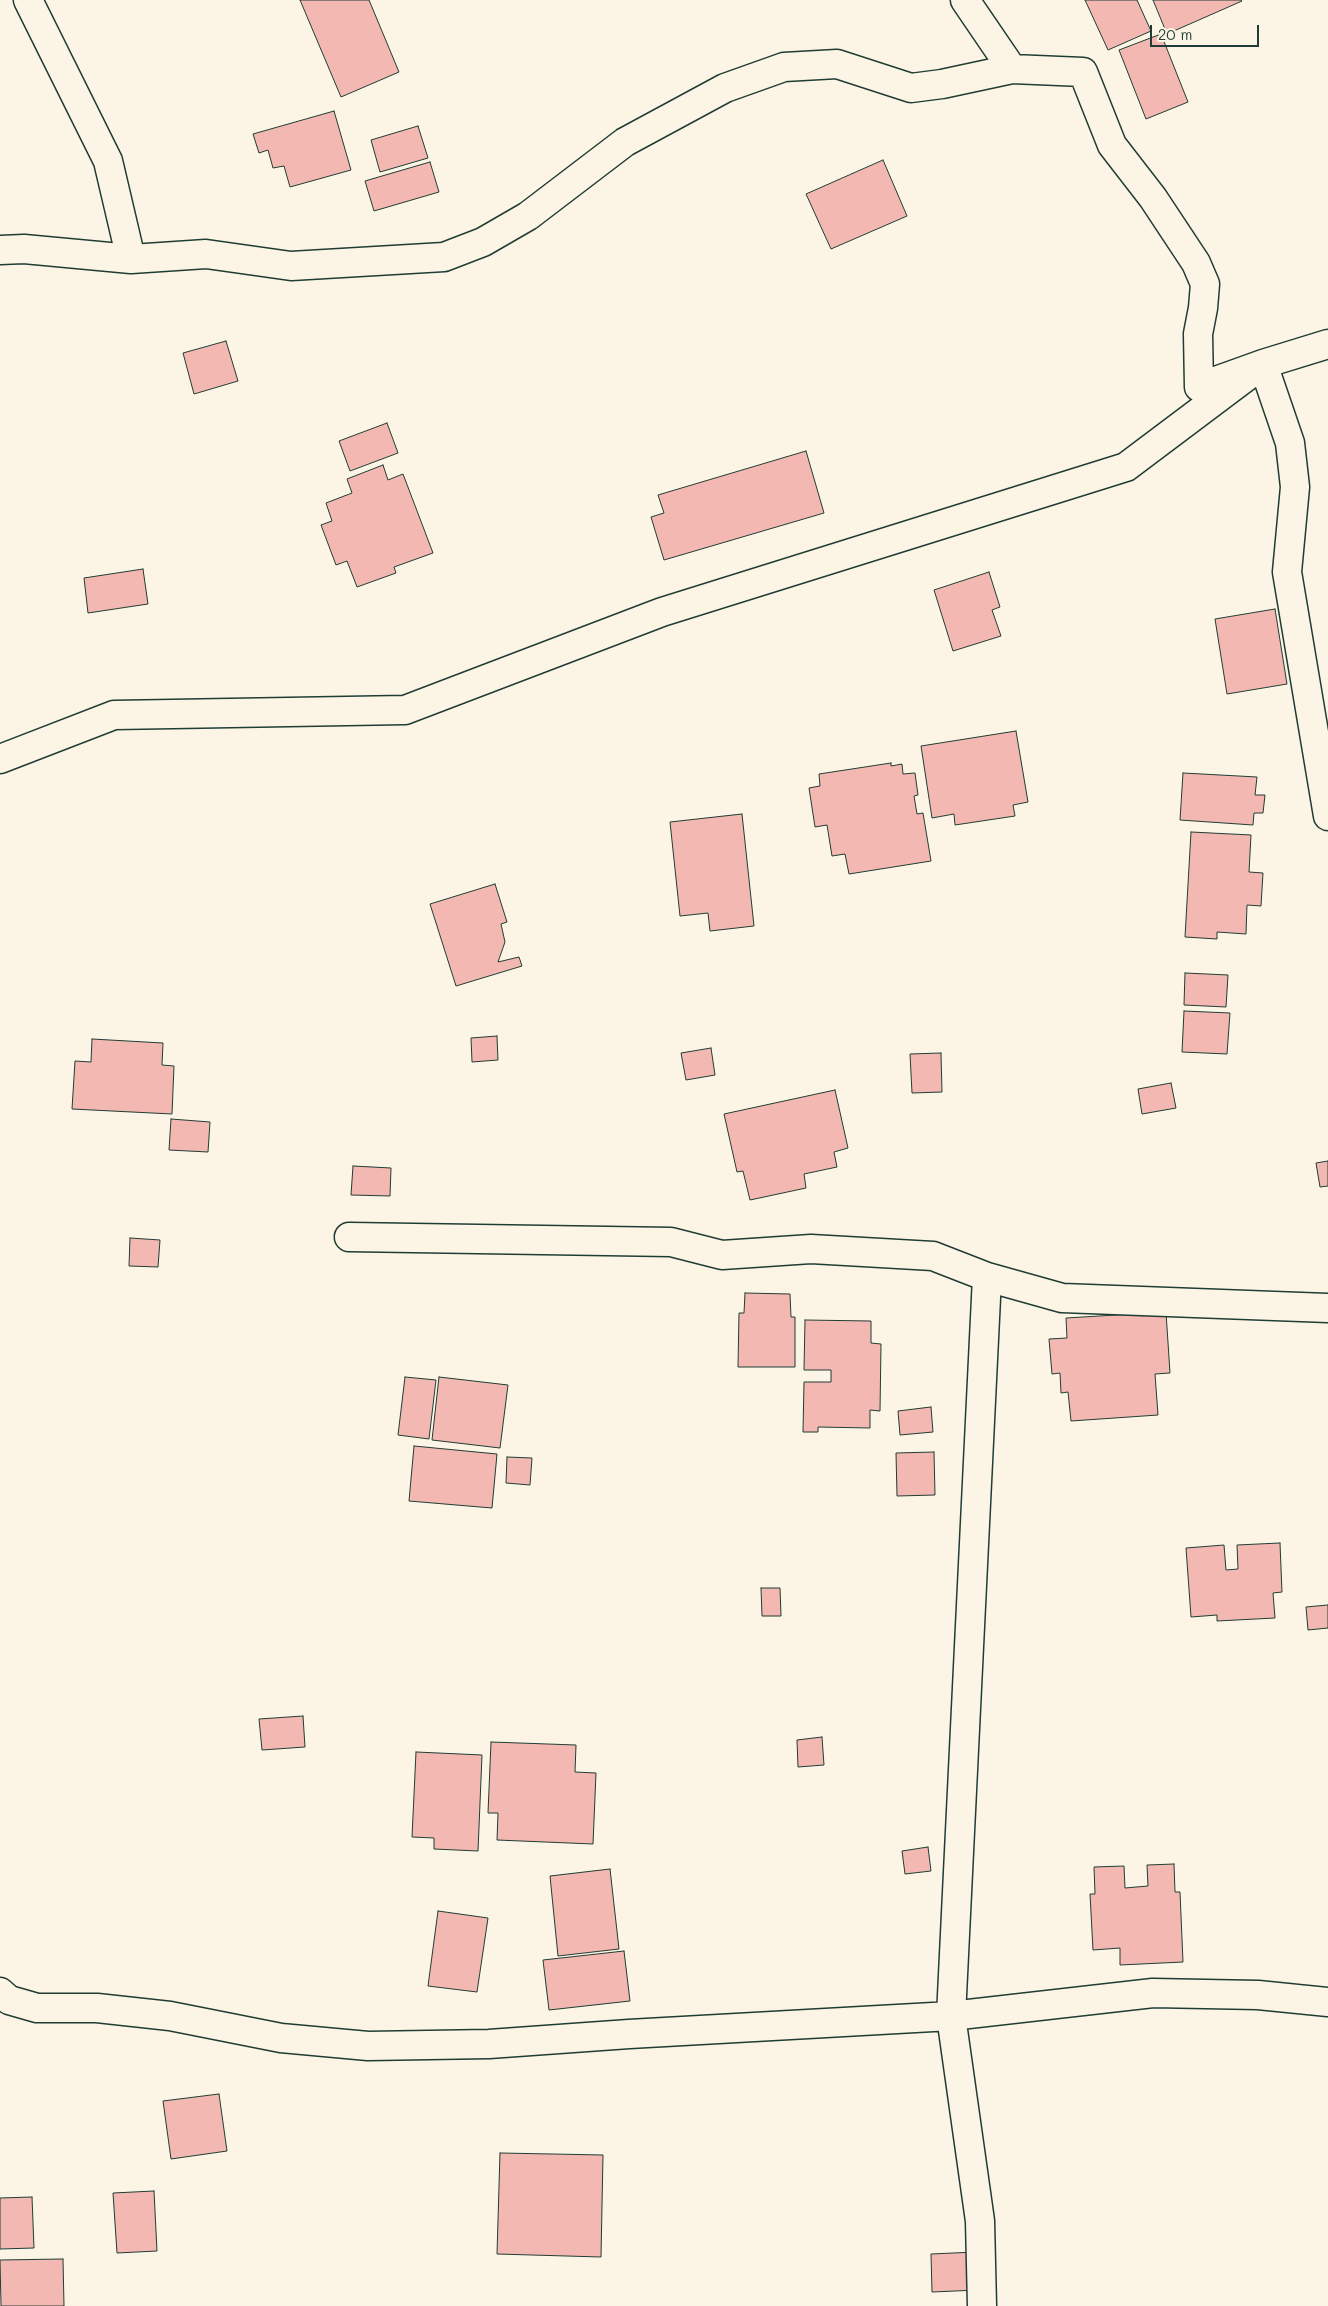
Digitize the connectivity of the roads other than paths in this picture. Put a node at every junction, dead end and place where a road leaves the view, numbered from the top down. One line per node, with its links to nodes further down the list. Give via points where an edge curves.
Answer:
1 (28, 0): 5 (street, via 108,161)
2 (965, 0): 3 (street)
3 (1012, 69): 5 (street, via 911,88 837,64 784,67 725,88 625,142 528,216 483,242 444,257 291,266 206,254); 7 (street, via 1083,72 1112,145 1153,198 1196,263 1205,284 1198,334 1199,387)
4 (0, 250): 5 (street, via 24,249)
5 (131, 259)
6 (1328, 344): 7 (street)
7 (1263, 364): 8 (street, via 1126,467 662,612 405,710 114,715); 9 (street, via 1290,443 1295,488 1287,572)
8 (0, 759)
9 (1328, 816)
10 (349, 1237): 11 (street, via 671,1242 722,1255 811,1249 933,1256)
11 (987, 1277): 12 (street, via 1062,1298); 15 (street)
12 (1328, 1308)
13 (3, 1998): 15 (street, via 37,2008 97,2008 170,2016 281,2038 368,2046 489,2044)
14 (1328, 2002): 15 (street, via 1258,1995 1153,1993)
15 (951, 2016): 16 (street, via 980,2221)
16 (982, 2306)

